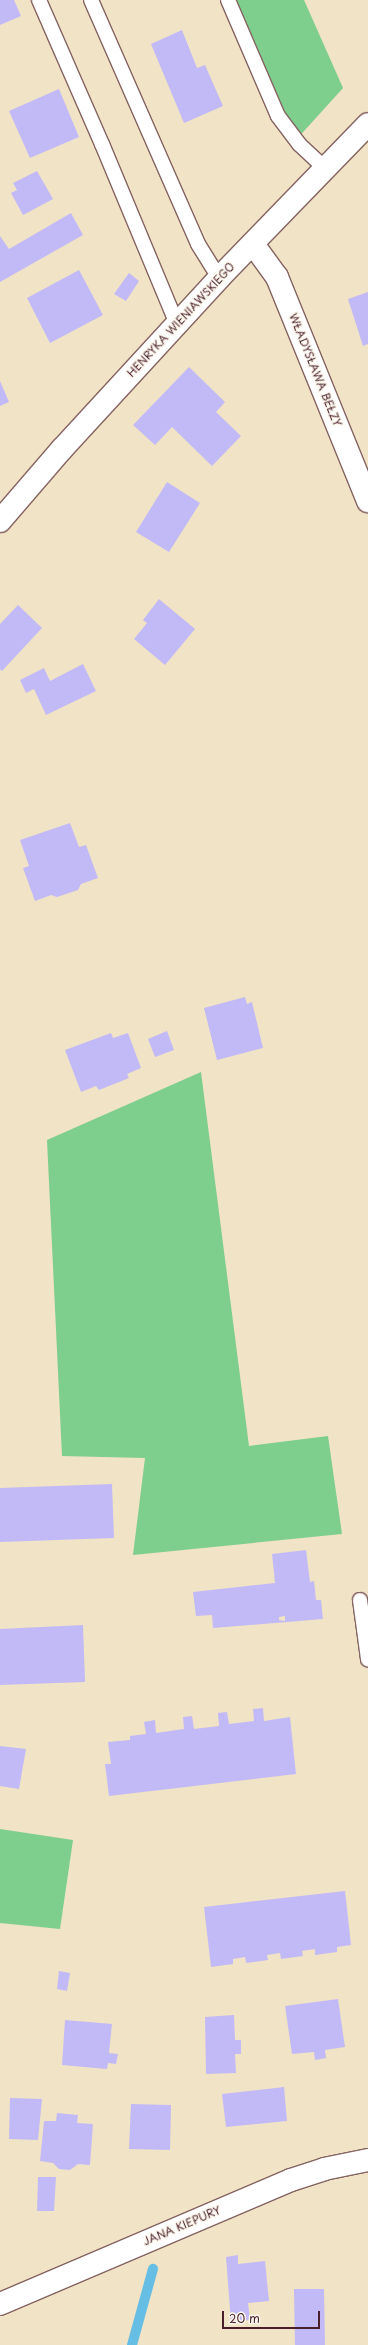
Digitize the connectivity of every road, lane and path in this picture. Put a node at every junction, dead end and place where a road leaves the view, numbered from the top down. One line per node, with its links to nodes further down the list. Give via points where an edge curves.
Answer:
1 (39, 0): 8 (lane)
2 (91, 0): 7 (lane, via 198,244)
3 (228, 0): 5 (lane, via 278,116 300,145)
4 (368, 124): 5 (street, HENRYKA WIENIAWSKIEGO)
5 (326, 169): 6 (street, HENRYKA WIENIAWSKIEGO)
6 (253, 244): 7 (street, HENRYKA WIENIAWSKIEGO); 9 (street, WŁADYSŁAWA BEŁZY, via 277,277)
7 (219, 278): 8 (street, HENRYKA WIENIAWSKIEGO)
8 (177, 324): 10 (street, HENRYKA WIENIAWSKIEGO, via 62,449)
9 (368, 501)
10 (0, 521)
11 (360, 1600): 12 (lane)
12 (368, 1659)
13 (368, 2160): 14 (street, JANA KIEPURY, via 324,2169 290,2180)
14 (0, 2304)

